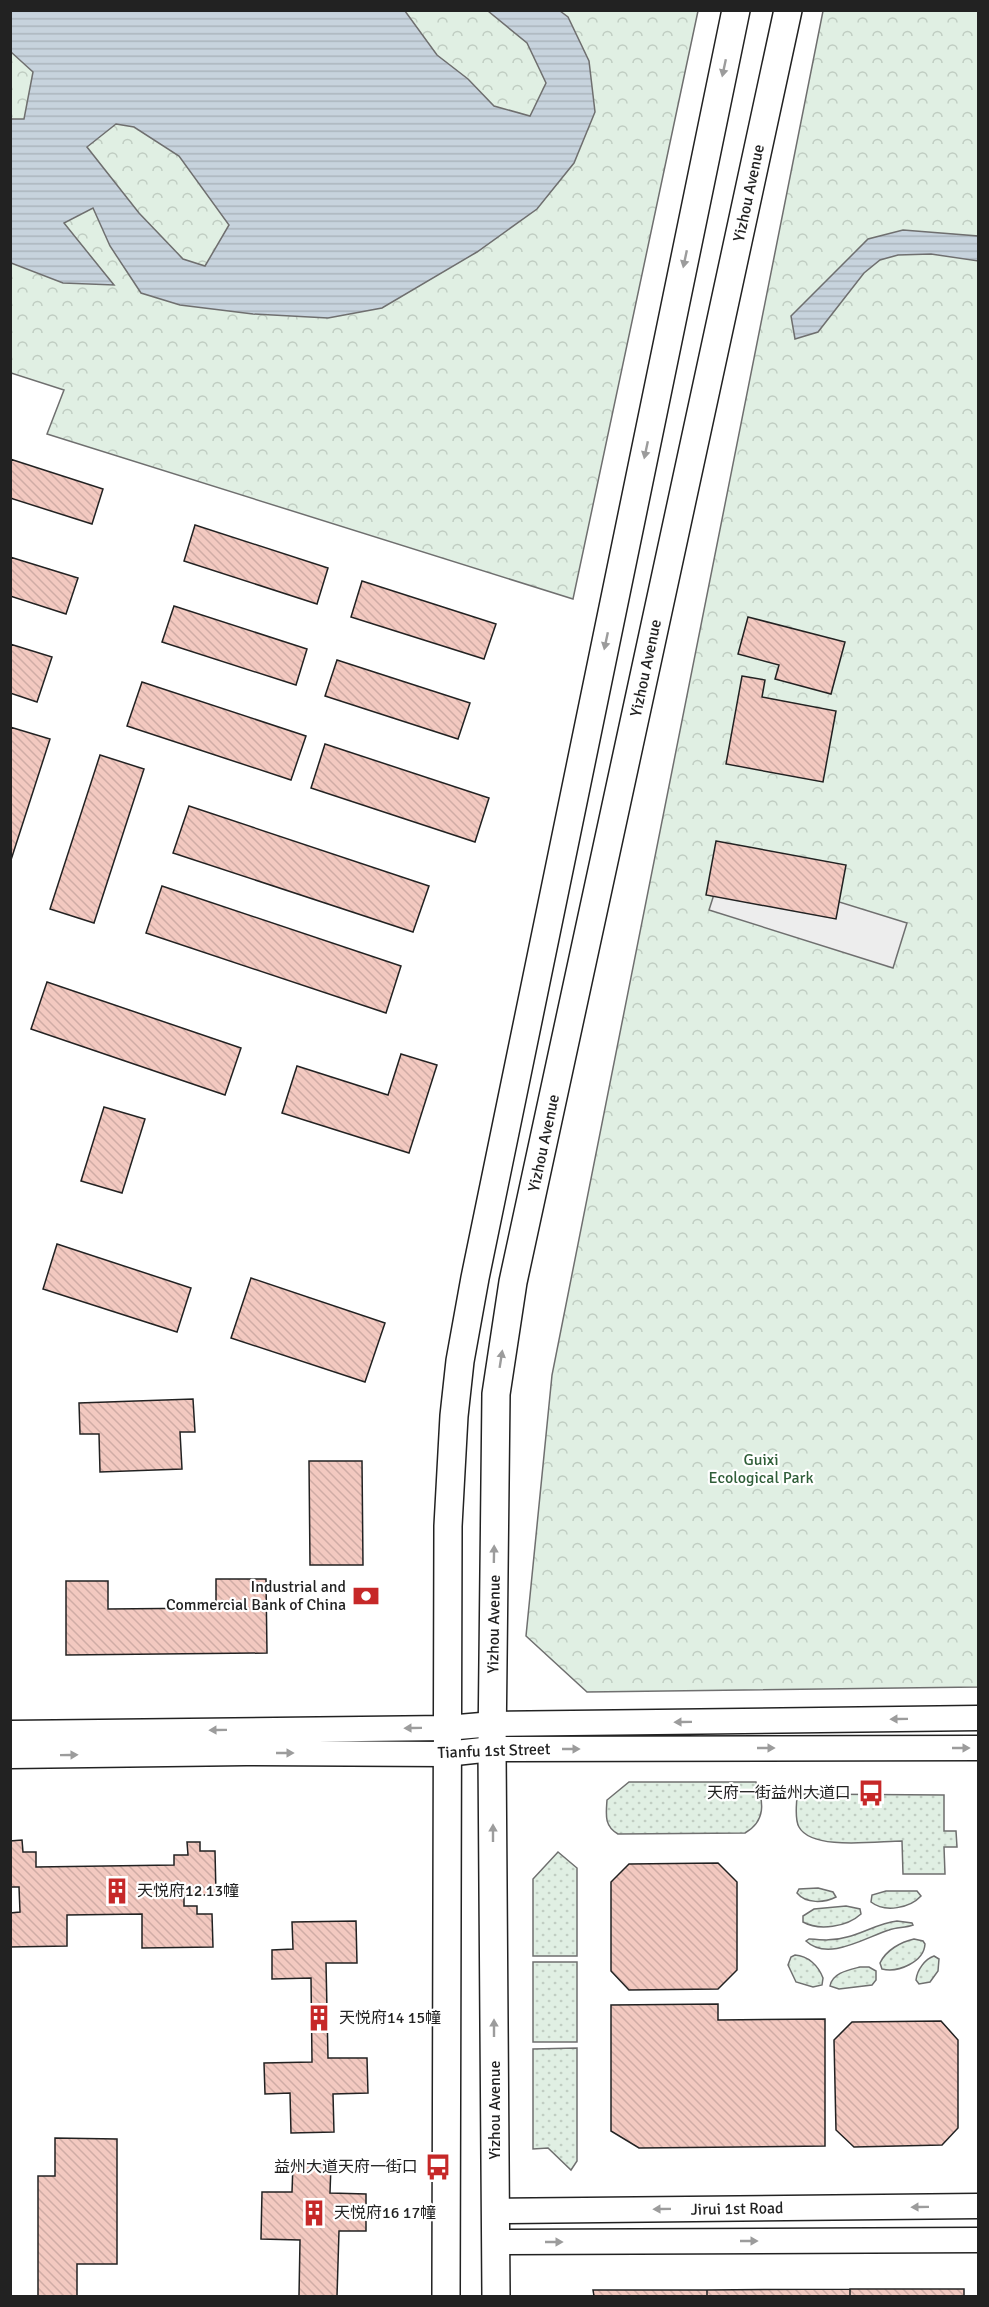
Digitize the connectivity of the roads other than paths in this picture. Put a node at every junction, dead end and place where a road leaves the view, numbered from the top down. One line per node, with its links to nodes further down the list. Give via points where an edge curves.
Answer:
1 (736, 10): 4 (main road, one-way to 4, via 460,1361 448,1526)
2 (788, 10): 6 (main road, Yizhou Avenue, one-way to 2, via 496,1394 513,1282)
3 (978, 1718): 6 (main road, Tianfu 1st Street, one-way to 6)
4 (447, 1728): 5 (main road, Tianfu 1st Street, one-way to 5); 6 (main road, Tianfu 1st Street); 8 (main road)
5 (10, 1733)
6 (492, 1736): 7 (main road, Tianfu 1st Street, one-way to 7); 8 (main road, Tianfu 1st Street); 11 (main road, Yizhou Avenue, one-way to 6)
7 (978, 1748)
8 (446, 1754): 9 (main road, Tianfu 1st Street, one-way to 8); 14 (main road)
9 (10, 1756)
10 (978, 2206): 11 (main road, Jirui 1st Road, one-way to 11)
11 (496, 2211): 13 (main road, Yizhou Avenue)
12 (978, 2240): 13 (main road, Jirui 1st Road, one-way to 12)
13 (496, 2242): 15 (main road, Yizhou Avenue)
14 (446, 2296)
15 (496, 2296)

